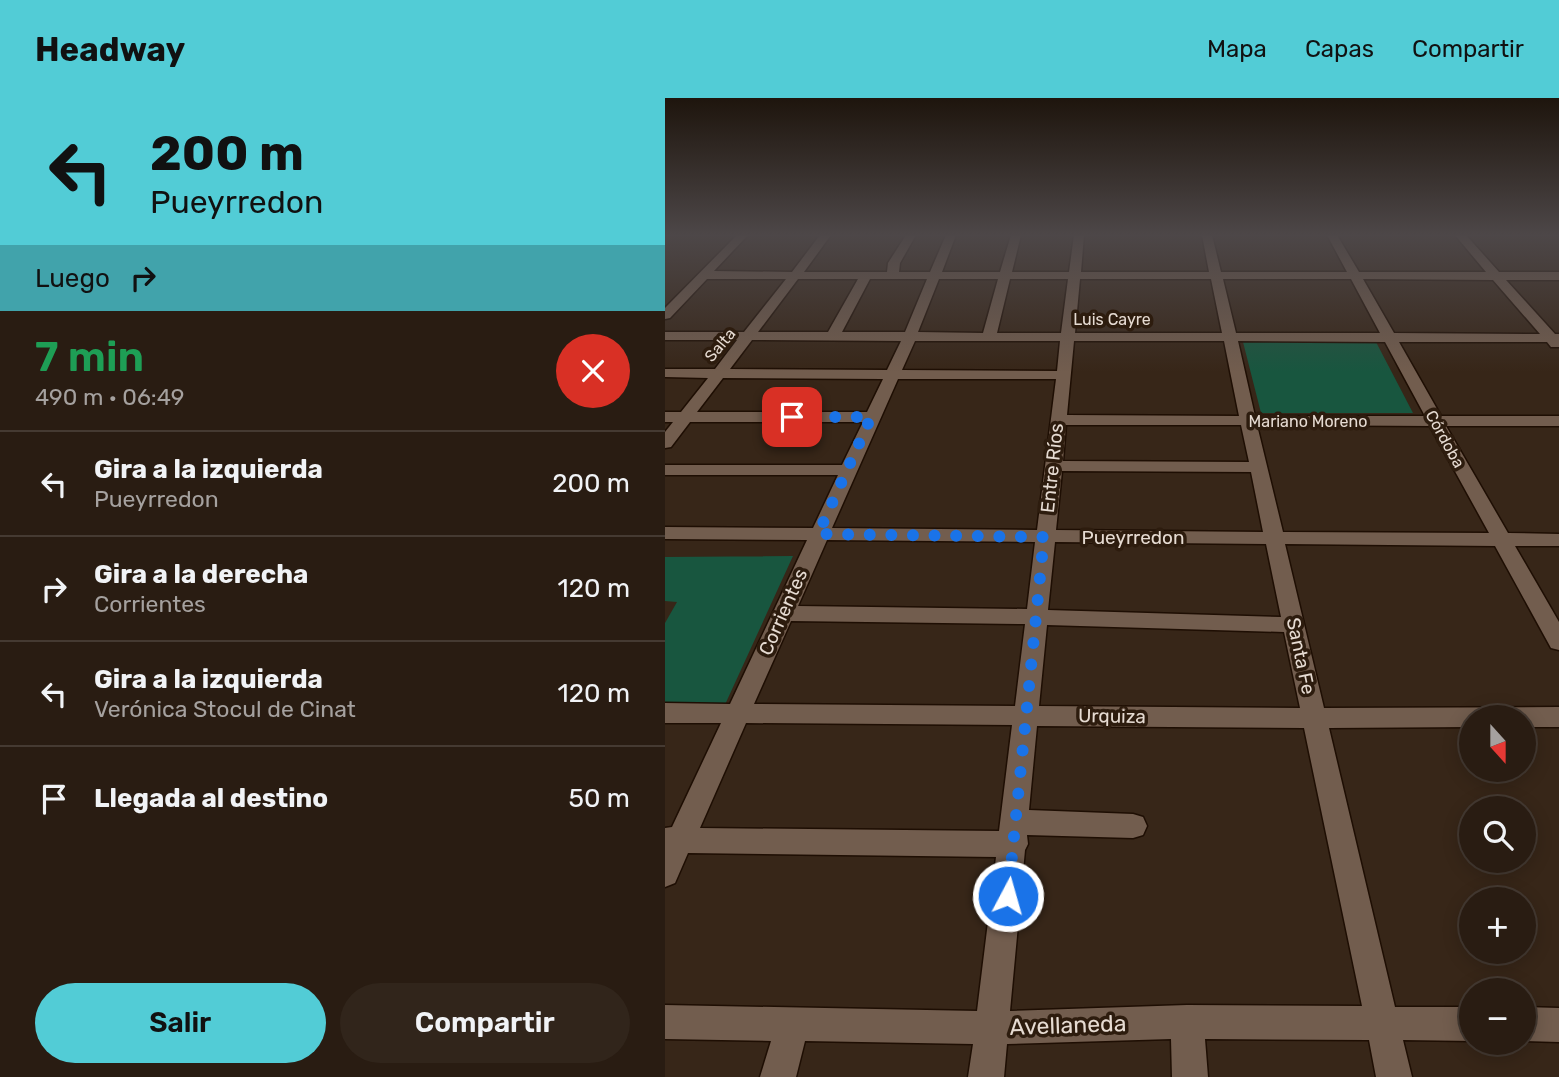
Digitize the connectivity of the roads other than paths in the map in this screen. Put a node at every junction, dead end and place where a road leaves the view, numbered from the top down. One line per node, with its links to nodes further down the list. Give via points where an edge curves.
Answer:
1 (698, 281): 10 (street)
2 (791, 281): 12 (street, Salta)
3 (863, 281): 13 (street)
4 (933, 281): 14 (street, Corrientes)
5 (1004, 281): 15 (street)
6 (1074, 281): 16 (street, Entre Ríos)
7 (1218, 281): 17 (street, Santa Fe)
8 (1358, 281): 18 (street, Córdoba)
9 (1501, 281): 19 (street)
10 (665, 315)
11 (665, 335): 12 (street, Luis Cayre)
12 (751, 335): 13 (street, Luis Cayre); 21 (street, Salta)
13 (833, 335): 14 (street, Luis Cayre)
14 (910, 336): 15 (street, Luis Cayre); 22 (street, Corrientes)
15 (989, 336): 16 (street, Luis Cayre)
16 (1069, 336): 17 (street, Luis Cayre); 23 (street, Entre Ríos)
17 (1231, 337): 18 (street, Luis Cayre); 28 (street, Santa Fe)
18 (1389, 338): 19 (street, Luis Cayre); 30 (street, Córdoba)
19 (1556, 341)
20 (665, 373): 21 (street)
21 (719, 373): 22 (street); 24 (street, Salta)
22 (891, 374): 23 (street); 26 (street, Corrientes)
23 (1063, 375): 27 (street, Entre Ríos)
24 (685, 416): 25 (street); 26 (street); 31 (street, Salta)
25 (665, 417)
26 (871, 417): 35 (street, Corrientes)
27 (1057, 420): 28 (street, Mariano Moreno); 32 (street, Entre Ríos)
28 (1248, 421): 30 (street, Mariano Moreno); 33 (street, Santa Fe)
29 (1559, 421): 30 (street, Mariano Moreno)
30 (1435, 422): 40 (street, Córdoba)
31 (665, 443)
32 (1052, 466): 33 (street); 38 (street, Entre Ríos)
33 (1258, 467): 39 (street, Santa Fe)
34 (665, 470): 35 (street)
35 (848, 470): 37 (street, Corrientes)
36 (665, 533): 37 (street, Pueyrredon)
37 (818, 534): 38 (street, Pueyrredon); 42 (street, Corrientes)
38 (1044, 537): 39 (street, Pueyrredon); 43 (street, Entre Ríos)
39 (1274, 537): 40 (street, Pueyrredon); 44 (street, Santa Fe)
40 (1501, 540): 41 (street, Pueyrredon); 45 (street, Córdoba)
41 (1559, 540)
42 (783, 613): 43 (street); 47 (street, Corrientes)
43 (1035, 618): 44 (street); 48 (street, Entre Ríos)
44 (1294, 625): 50 (street, Santa Fe)
45 (1559, 642)
46 (665, 713): 47 (street, Urquiza)
47 (738, 713): 48 (street, Urquiza); 53 (street, Corrientes)
48 (1027, 715): 50 (street, Urquiza); 52 (street, Entre Ríos)
49 (1559, 717): 50 (street, Urquiza)
50 (1314, 718): 57 (street, Santa Fe)
51 (1133, 826): 52 (street)
52 (1015, 833): 53 (street); 62 (street, Entre Ríos)
53 (672, 840): 54 (street, Corrientes)
54 (665, 873)
55 (665, 1022): 61 (street, Avellaneda)
56 (1187, 1022): 57 (street, Avellaneda); 62 (street, Avellaneda); 65 (street)
57 (1382, 1024): 58 (street, Avellaneda); 66 (street, Santa Fe)
58 (1459, 1024)
59 (1536, 1024): 60 (street)
60 (1559, 1025)
61 (792, 1026): 62 (street, Avellaneda); 63 (street)
62 (993, 1028): 64 (street, Entre Ríos)
63 (778, 1077)
64 (986, 1077)
65 (1190, 1077)
66 (1394, 1077)

